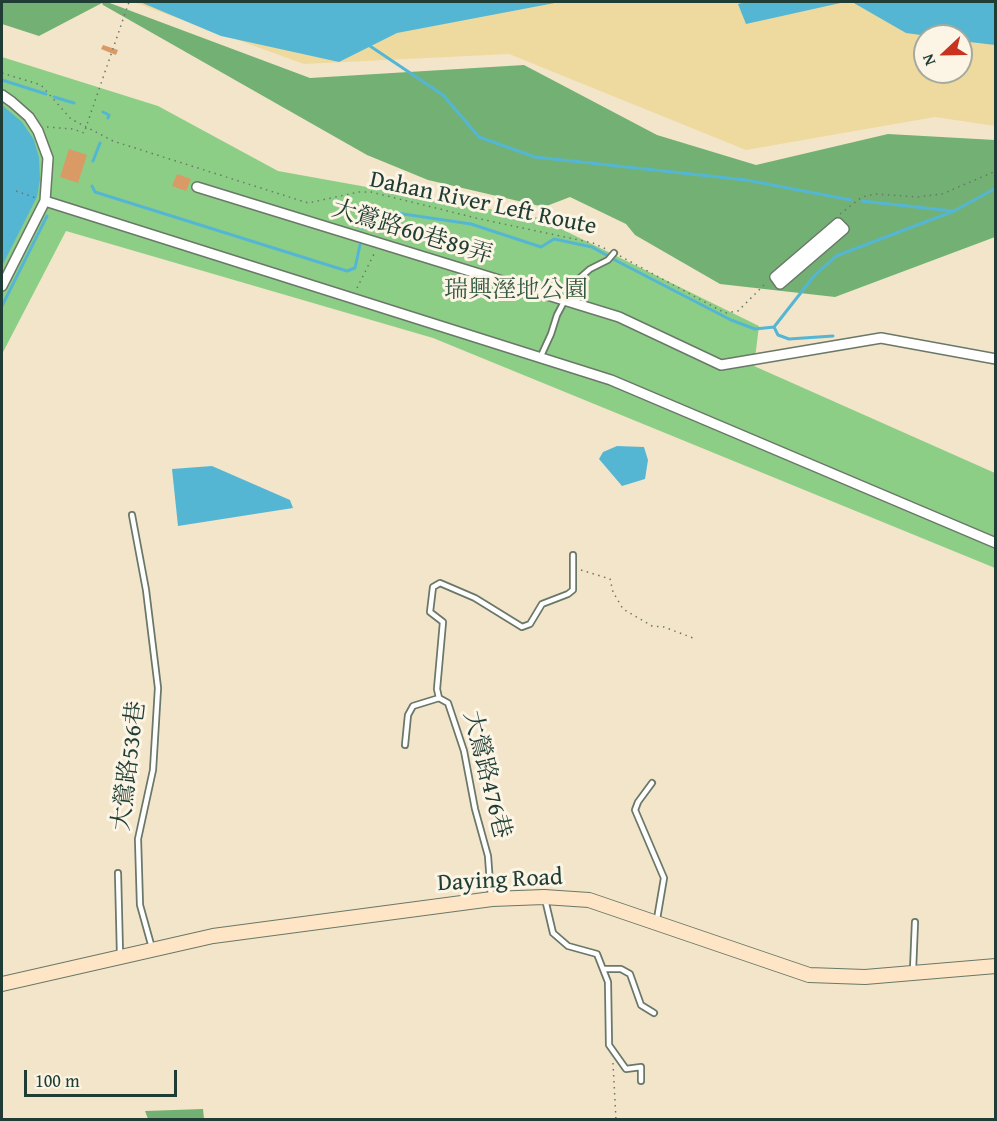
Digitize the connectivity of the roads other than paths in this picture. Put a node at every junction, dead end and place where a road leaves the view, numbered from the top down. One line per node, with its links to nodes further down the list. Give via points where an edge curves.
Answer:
1 (2, 95): 3 (street, via 29,117 38,131 48,159)
2 (197, 187): 7 (street, 大鶯路60巷89弄)
3 (42, 200): 6 (street); 8 (street)
4 (838, 220): 4 (street, via 844,230 780,284 775,277)
5 (614, 253): 7 (lane, via 574,283)
6 (2, 286)
7 (565, 300): 8 (lane); 9 (street, 大鶯路60巷89弄, via 619,317 721,365 881,338)
8 (540, 358): 11 (street, via 611,380)
9 (996, 359)
10 (132, 515): 21 (lane, 大鶯路536巷, via 158,688 153,771 138,839 140,905)
11 (996, 543)
12 (573, 555): 13 (lane, 大鶯路476巷, via 573,590 542,604 530,624 522,627 475,598 440,583 433,587 430,612 443,622)
13 (439, 698): 14 (lane, via 413,706 408,714); 18 (lane, 大鶯路476巷, via 448,703 464,751 488,856)
14 (405, 746)
15 (652, 783): 20 (lane, via 635,810 664,878)
16 (118, 873): 22 (lane)
17 (544, 897): 18 (street, Daying Road); 20 (street, Daying Road, via 589,900); 24 (lane, via 553,933 568,946 597,954)
18 (492, 899): 21 (street, Daying Road, via 213,936)
19 (915, 921): 25 (lane)
20 (656, 922): 25 (street, Daying Road, via 809,975 865,977)
21 (153, 951): 22 (street, Daying Road)
22 (121, 958): 26 (street, Daying Road)
23 (996, 966): 25 (street, Daying Road)
24 (603, 969): 27 (lane, via 621,969 630,974 641,1005); 28 (lane, via 608,982 609,1045 626,1069 641,1067)
25 (913, 973)
26 (2, 984)
27 (654, 1013)
28 (641, 1081)

